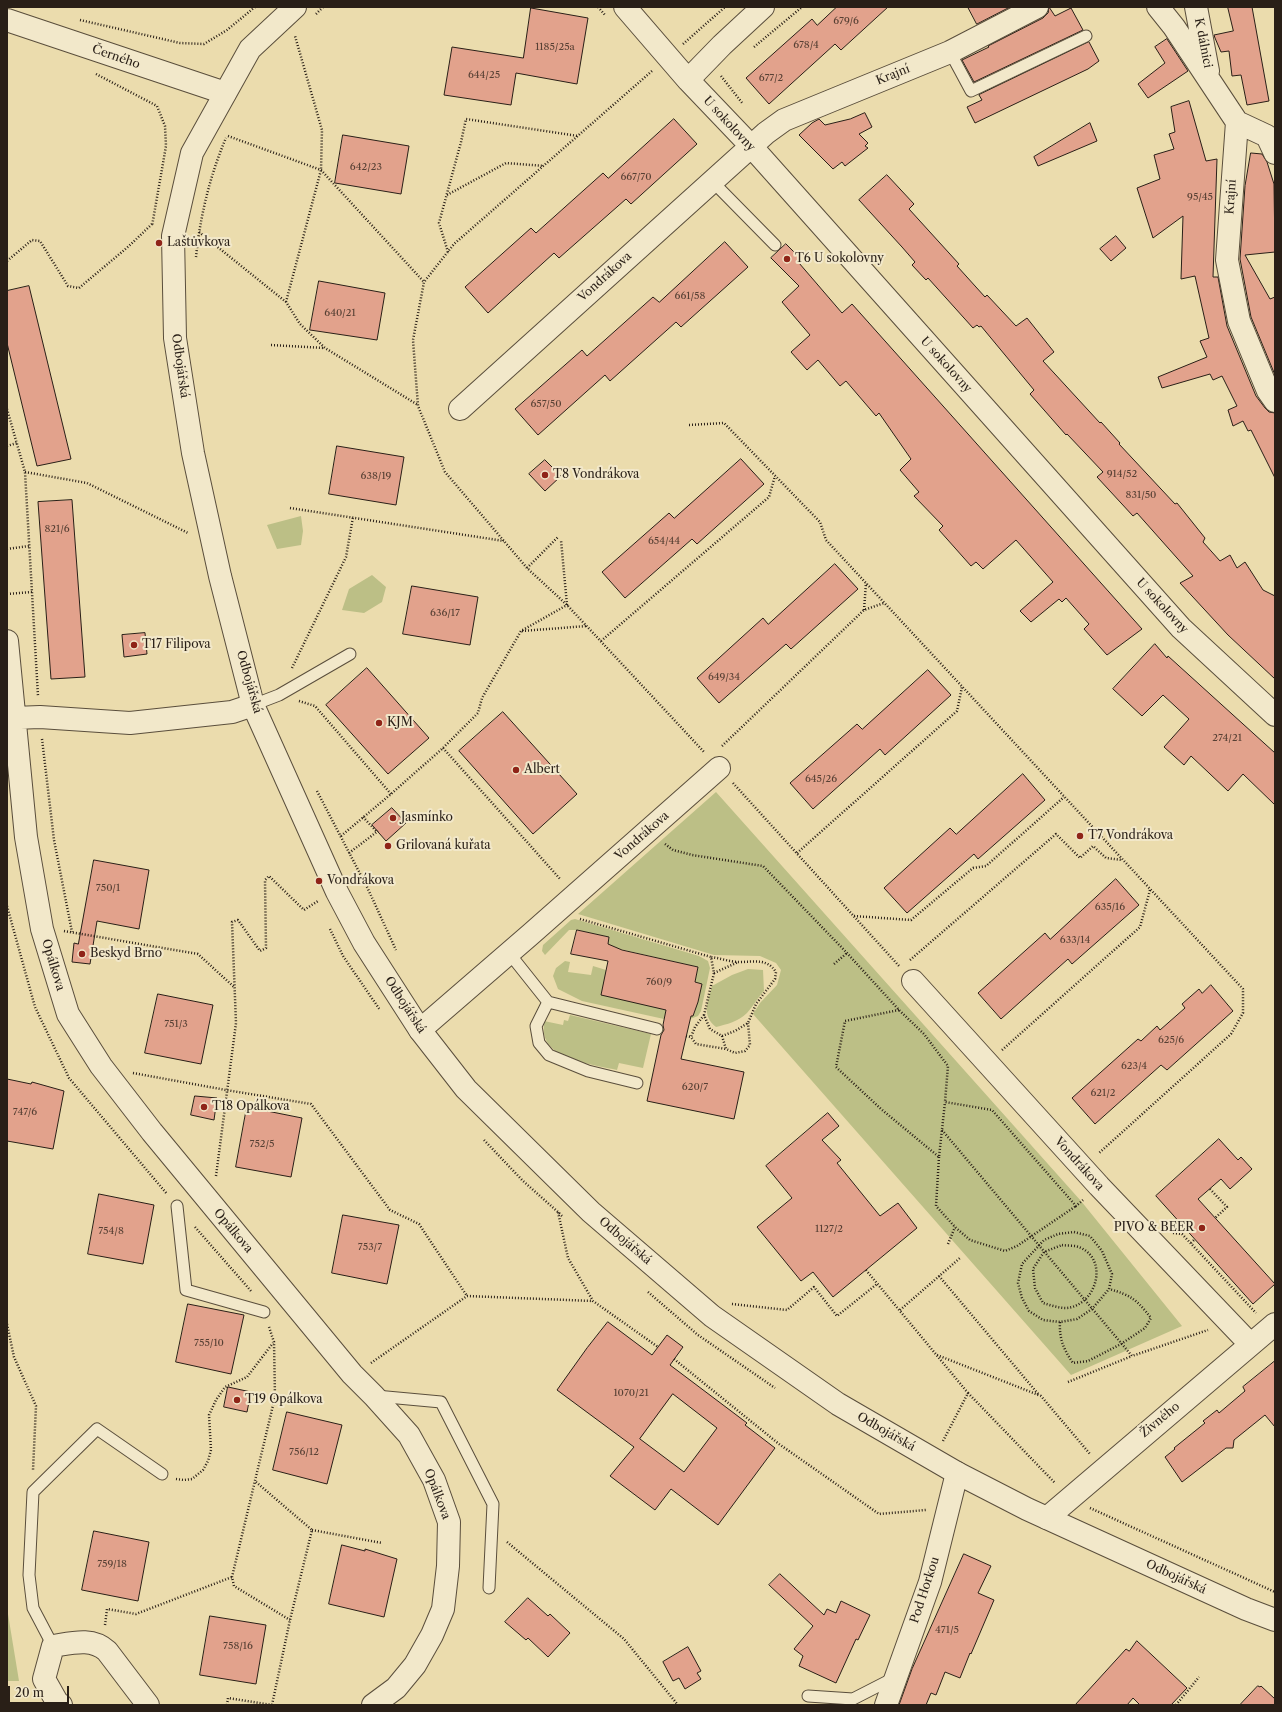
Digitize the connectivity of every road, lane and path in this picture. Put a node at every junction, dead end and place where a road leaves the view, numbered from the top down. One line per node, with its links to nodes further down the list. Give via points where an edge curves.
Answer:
1 (255, 7): 11 (path, via 227,30 204,44 180,43)
2 (295, 7): 21 (street, Odbojářská, via 250,49)
3 (625, 7): 16 (street, U sokolovny)
4 (724, 7): 16 (path)
5 (763, 7): 20 (street)
6 (802, 7): 14 (path)
7 (1037, 7): 15 (street, Krajní)
8 (1158, 7): 19 (street)
9 (1196, 7): 19 (street, K dálnici)
10 (7, 20): 21 (street, Černého)
11 (77, 20)
12 (295, 35): 29 (path, via 322,130)
13 (1086, 36): 15 (lane, via 971,91)
14 (749, 51)
15 (950, 52): 26 (street, Krajní, via 784,120)
16 (668, 57): 20 (street, U sokolovny); 25 (path)
17 (726, 70): 18 (path)
18 (720, 75)
19 (1210, 79): 22 (street)
20 (688, 80): 26 (street, U sokolovny)
21 (225, 93): 73 (street, Odbojářská, via 192,153 173,236 175,338 193,453 220,576)
22 (1237, 122): 27 (street, via 1266,136); 42 (street, Krajní, via 1227,260 1239,321 1268,391)
23 (231, 129): 24 (path)
24 (228, 136): 29 (path); 33 (path, via 216,160)
25 (579, 136): 28 (path); 31 (path, via 466,118)
26 (751, 146): 30 (street, Vondrákova); 74 (street, U sokolovny, via 1181,628)
27 (1275, 153)
28 (544, 166): 31 (path, via 506,163); 35 (path)
29 (321, 170): 38 (path); 39 (path)
30 (712, 181): 34 (lane); 45 (street, Vondrákova)
31 (447, 195): 35 (path, via 439,223)
32 (152, 224): 36 (path, via 79,288 68,286 40,241 32,240)
33 (198, 232): 37 (path); 39 (path)
34 (775, 245)
35 (448, 252): 38 (path)
36 (7, 261)
37 (196, 262)
38 (424, 282): 43 (path, via 413,340)
39 (286, 302): 41 (path, via 300,324)
40 (271, 345): 41 (path)
41 (325, 348): 43 (path)
42 (1275, 401)
43 (418, 406): 56 (path, via 445,472)
44 (7, 409): 47 (path)
45 (460, 409)
46 (689, 425): 50 (path, via 724,423)
47 (17, 443): 48 (path); 49 (path)
48 (7, 446)
49 (25, 472): 53 (path, via 87,483); 57 (path)
50 (775, 476): 60 (path, via 820,522 826,540); 69 (path, via 769,497)
51 (290, 508): 52 (path)
52 (353, 517): 56 (path); 72 (path, via 346,556)
53 (189, 533)
54 (558, 537): 59 (path)
55 (561, 540): 64 (path)
56 (504, 541): 59 (path)
57 (29, 546): 58 (path); 61 (path)
58 (7, 548)
59 (527, 568): 64 (path)
60 (866, 583): 63 (path); 65 (path)
61 (32, 592): 62 (path); 75 (path)
62 (7, 594)
63 (884, 603): 65 (path); 71 (path)
64 (567, 605): 66 (path); 67 (path)
65 (864, 610): 78 (path)
66 (587, 626): 67 (path); 69 (path)
67 (521, 632): 77 (path, via 482,698 478,713)
68 (7, 641): 76 (street, Opálkova)
69 (601, 641): 78 (path)
70 (350, 654): 72 (lane)
71 (962, 687): 81 (path); 86 (path, via 957,710)
72 (279, 695): 73 (lane); 80 (path, via 315,706)
73 (253, 705): 75 (street, via 232,712 130,723); 109 (street, Odbojářská, via 337,892 364,943)
74 (1275, 716)
75 (40, 717): 76 (street); 94 (path, via 54,840)
76 (14, 718): 93 (street, Opálkova, via 26,838)
77 (443, 748): 80 (path); 89 (path)
78 (714, 763): 86 (path); 89 (street, Vondrákova)
79 (315, 788): 83 (path)
80 (391, 794): 82 (path)
81 (1064, 797): 87 (path); 91 (path, via 986,866 973,868 911,920)
82 (363, 817): 83 (path); 85 (path, via 377,831)
83 (341, 836): 85 (path)
84 (663, 842): 97 (path, via 672,850 692,855 763,866)
85 (349, 853): 95 (path)
86 (797, 853): 91 (path)
87 (1122, 860): 88 (path); 91 (path, via 1106,858 1093,846 1080,858 1056,834 901,968)
88 (1150, 890): 114 (path, via 1140,927); 121 (path, via 1243,989 1243,1013 1231,1034)
89 (574, 896): 96 (street, Vondrákova)
90 (318, 901): 103 (path, via 304,910 270,876 265,880 266,948 260,951 238,920 232,922)
91 (853, 916)
92 (579, 918): 98 (path)
93 (42, 929): 94 (path); 126 (street, Opálkova, via 68,1014 101,1066)
94 (72, 932): 103 (path, via 198,954)
95 (396, 951)
96 (508, 953): 104 (lane); 109 (street, Vondrákova)
97 (847, 953): 100 (path); 105 (path)
98 (711, 957): 99 (path); 101 (path)
99 (739, 962): 101 (path); 107 (path, via 763,962 772,966 776,972 775,979 756,1004)
100 (834, 964)
101 (714, 973): 106 (path)
102 (913, 981): 123 (street, Vondrákova)
103 (234, 988): 117 (path, via 236,1023)
104 (548, 1002): 108 (lane); 116 (lane, via 536,1026 539,1043 548,1055 588,1071)
105 (899, 1010): 118 (path, via 924,1034 948,1066); 120 (path, via 846,1021 836,1067)
106 (704, 1015): 111 (path, via 710,1029); 112 (path)
107 (748, 1023): 111 (path); 113 (path, via 750,1045 745,1051 735,1053)
108 (657, 1029)
109 (420, 1030): 168 (street, Odbojářská, via 466,1089 586,1206 712,1316 838,1404)
110 (686, 1036): 112 (path)
111 (722, 1036): 113 (path)
112 (691, 1037): 113 (path, via 696,1044)
113 (726, 1049)
114 (1000, 1051)
115 (132, 1072): 117 (path)
116 (637, 1083)
117 (226, 1090): 126 (path); 142 (path, via 310,1104 390,1210 419,1224)
118 (945, 1102): 119 (path); 127 (path, via 992,1110)
119 (942, 1130): 120 (path); 131 (path)
120 (939, 1158): 130 (path, via 936,1206)
121 (1094, 1158)
122 (524, 1181): 128 (path)
123 (1099, 1186): 127 (path); 149 (street, Vondrákova)
124 (1210, 1189): 129 (path, via 1227,1207)
125 (177, 1206): 147 (lane, via 186,1290)
126 (212, 1206): 159 (street, Opálkova)
127 (1076, 1206): 131 (path)
128 (558, 1212)
129 (1216, 1218)
130 (954, 1227): 131 (path, via 970,1240 1004,1251); 134 (path)
131 (1031, 1236): 135 (path)
132 (1195, 1239): 133 (path)
133 (1191, 1243)
134 (948, 1244)
135 (1038, 1245): 136 (path); 141 (path, via 1058,1234 1074,1232 1090,1236 1102,1251 1112,1274); 148 (path, via 1022,1264 1018,1283 1022,1298 1029,1311 1043,1320)
136 (1044, 1252): 143 (path); 143 (path, via 1033,1270 1035,1288 1043,1302 1067,1308); 143 (path, via 1062,1245 1079,1247 1090,1253 1097,1266 1096,1279)
137 (960, 1258): 139 (path)
138 (866, 1270): 140 (path)
139 (939, 1276): 146 (path); 163 (path)
140 (877, 1284): 144 (path, via 837,1316 814,1287 787,1310 729,1303); 146 (path)
141 (1110, 1289): 145 (path); 153 (path, via 1124,1293 1139,1302 1151,1318 1145,1328)
142 (467, 1296): 155 (path, via 593,1300); 159 (path)
143 (1085, 1301): 145 (path)
144 (736, 1308)
145 (1092, 1309): 148 (path, via 1077,1319); 153 (path)
146 (900, 1310): 156 (path)
147 (264, 1312)
148 (1060, 1322): 153 (path, via 1064,1351 1073,1363 1088,1361)
149 (1230, 1322): 154 (street, Vondrákova); 157 (path)
150 (7, 1324): 172 (path, via 14,1357 36,1406)
151 (1275, 1324): 154 (street, Živného)
152 (274, 1342): 169 (path, via 247,1377 225,1387 216,1400 209,1415 211,1450 203,1470 192,1479)
153 (1121, 1344): 157 (path)
154 (1250, 1344): 175 (street, Živného)
155 (658, 1347)
156 (937, 1355): 161 (path); 163 (path)
157 (1132, 1356): 160 (path)
158 (674, 1359): 174 (path, via 779,1444 879,1514)
159 (352, 1374): 162 (street, Opálkova)
160 (1068, 1382)
161 (968, 1393): 165 (path); 171 (path)
162 (374, 1396): 176 (lane, via 441,1402 492,1504); 192 (street, Opálkova, via 409,1435 434,1480 449,1522 444,1608 415,1665 396,1688)
163 (1041, 1396): 167 (path)
164 (936, 1438): 165 (path)
165 (943, 1442): 166 (path)
166 (950, 1445)
167 (1094, 1459)
168 (957, 1473): 174 (street, Pod Horkou); 175 (street, Odbojářská)
169 (166, 1476): 172 (lane, via 97,1429)
170 (256, 1482): 177 (path)
171 (1056, 1484)
172 (33, 1492): 183 (lane, via 29,1575 33,1608)
173 (1086, 1507): 181 (path)
174 (948, 1508): 185 (street, Pod Horkou, via 930,1582)
175 (1047, 1518): 182 (street, Odbojářská)
176 (491, 1529): 180 (lane); 193 (path, via 624,1639)
177 (312, 1530): 178 (path); 191 (path)
178 (382, 1543)
179 (232, 1577): 184 (path, via 136,1614 107,1609)
180 (488, 1588)
181 (1275, 1592)
182 (1275, 1620)
183 (54, 1646): 184 (street, via 81,1641); 188 (street, via 44,1679)
184 (101, 1646): 189 (street)
185 (896, 1677): 187 (lane, via 854,1699); 194 (street, Pod Horkou)
186 (1199, 1677): 195 (path)
187 (808, 1696)
188 (61, 1705)
189 (148, 1705)
190 (227, 1705): 191 (path, via 228,1698)
191 (272, 1705)
192 (373, 1705)
193 (678, 1705)
194 (886, 1705)
195 (1176, 1705)

